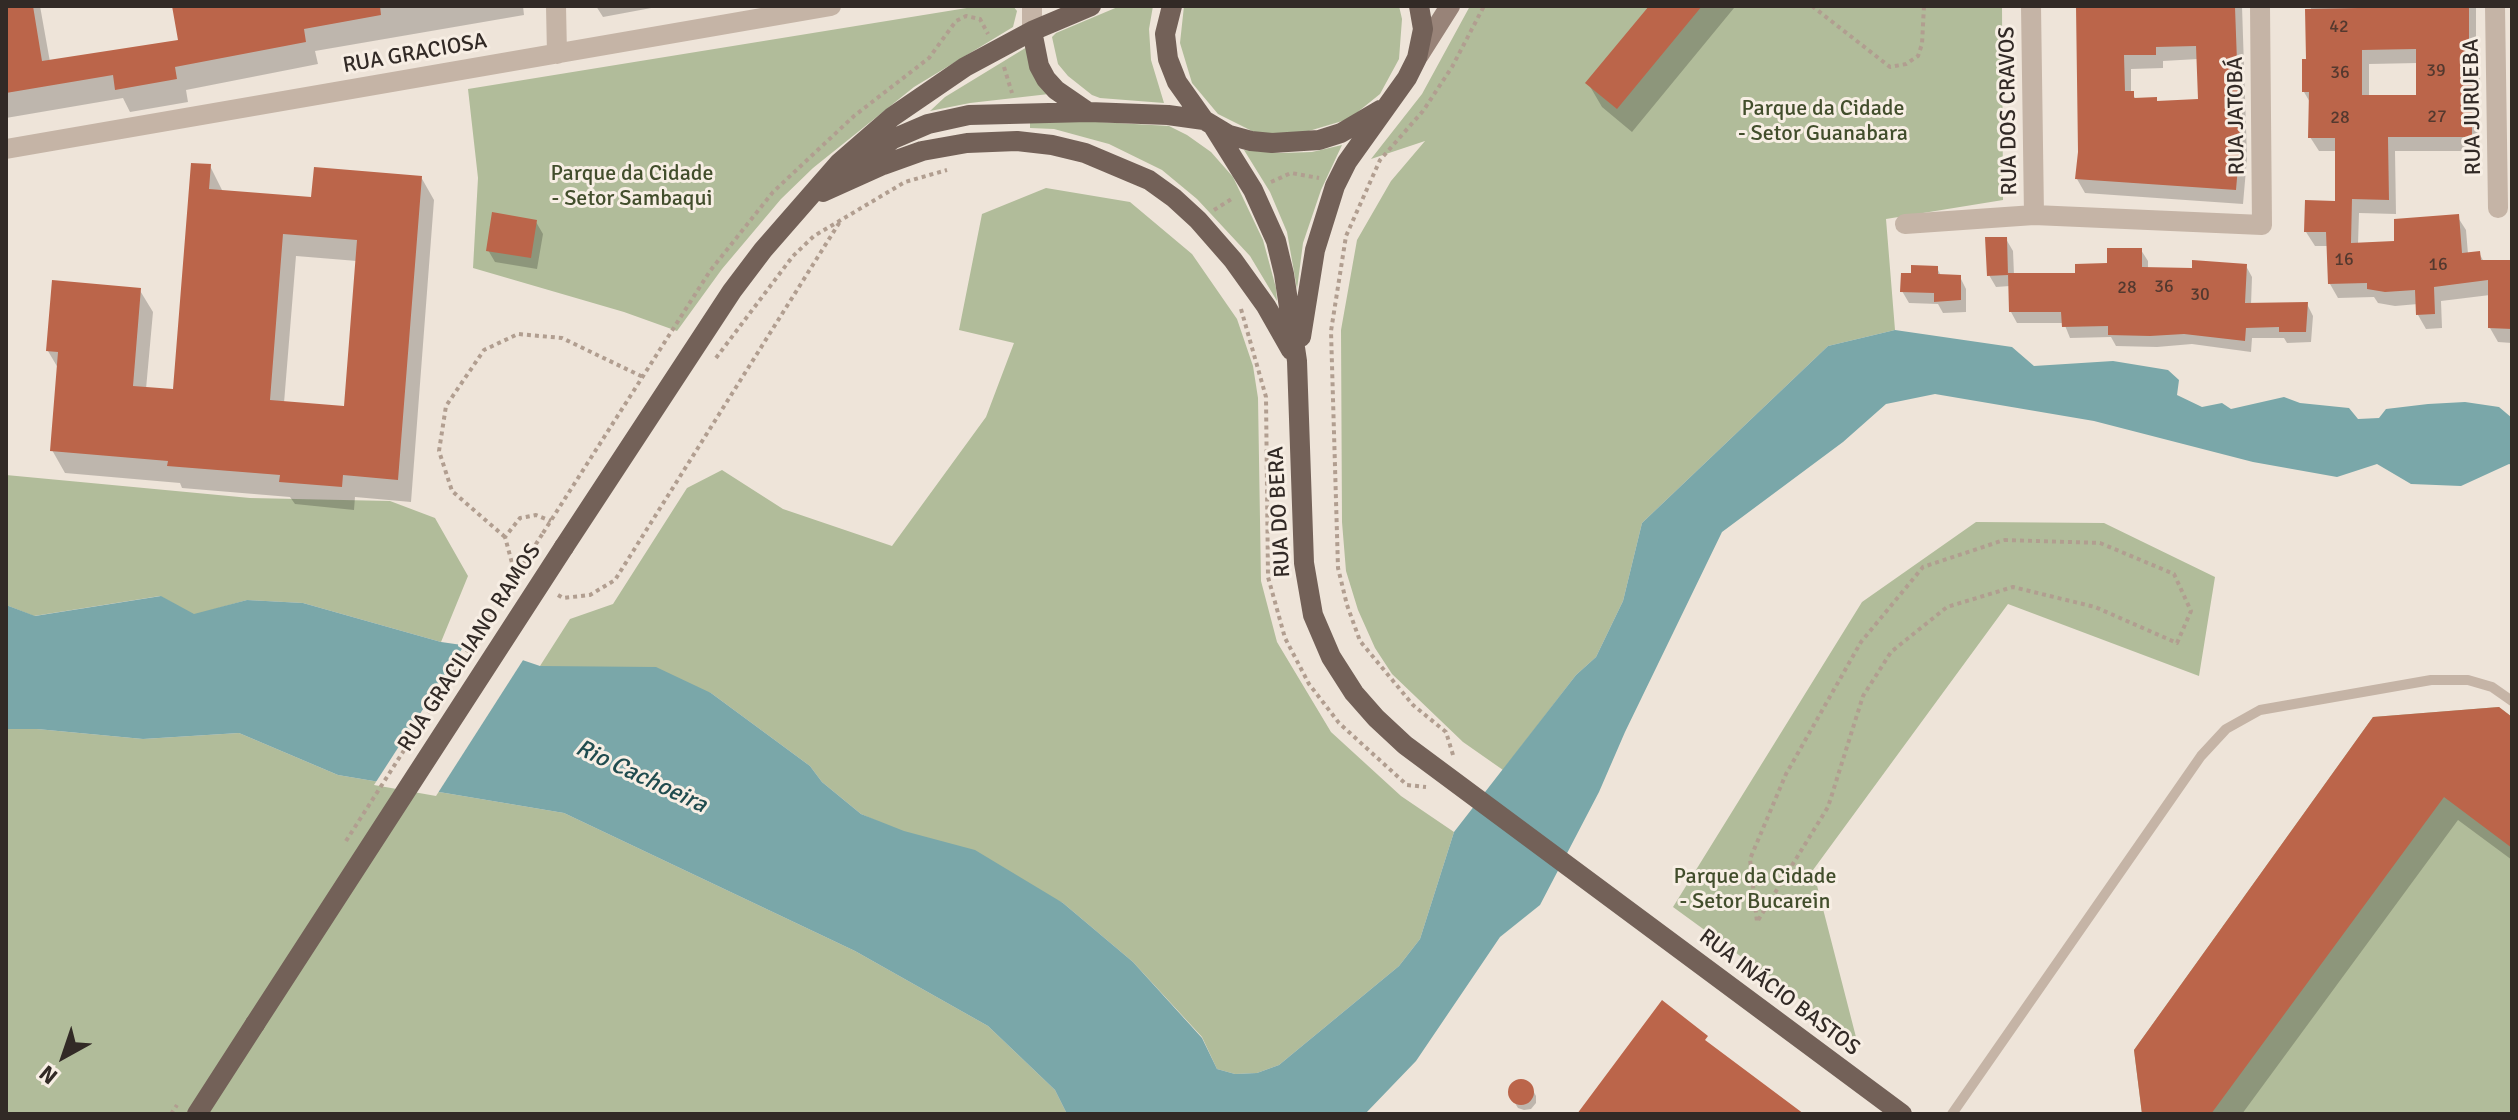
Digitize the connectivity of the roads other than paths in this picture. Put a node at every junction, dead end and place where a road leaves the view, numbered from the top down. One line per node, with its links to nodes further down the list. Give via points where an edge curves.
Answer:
1 (556, 6): 13 (street)
2 (831, 6): 11 (street, RUA GRACIOSA)
3 (1032, 6): 12 (street)
4 (1172, 6): 17 (main road, RUA DO BERA, via 1165,34 1168,59 1182,91)
5 (1419, 6): 14 (main road, via 1423,29)
6 (1450, 6): 14 (main road)
7 (2031, 6): 22 (street, RUA DOS CRAVOS)
8 (2260, 6): 22 (street, RUA JATOBÁ, via 2262,225)
9 (2495, 6): 20 (street, RUA JURUEBA)
10 (1080, 8): 12 (main road, RUA GRACILIANO RAMOS)
11 (788, 10): 13 (street, RUA GRACIOSA)
12 (1032, 31): 16 (main road, via 1046,79); 21 (main road, RUA GRACILIANO RAMOS, via 965,67 892,117 854,148)
13 (557, 54): 18 (street, RUA GRACIOSA)
14 (1417, 58): 15 (main road, RUA DO BERA)
15 (1390, 103): 17 (main road, RUA GRACILIANO RAMOS, via 1341,133 1298,143 1251,141); 24 (main road, RUA DO BERA, via 1335,186 1315,250)
16 (1089, 112): 17 (main road, RUA GRACILIANO RAMOS, via 1168,115); 19 (main road, RUA GRACILIANO RAMOS, via 969,115 928,124 893,139)
17 (1208, 123): 24 (main road, RUA DO BERA, via 1253,190 1276,241)
18 (10, 143)
19 (823, 192): 21 (main road, RUA GRACILIANO RAMOS); 24 (main road, via 922,151 967,143 1017,141 1085,153 1149,180 1198,220 1266,306)
20 (2498, 208)
21 (793, 215): 28 (main road, RUA GRACILIANO RAMOS, bridge, via 732,291)
22 (2034, 215): 23 (street)
23 (1905, 224)
24 (1297, 361): 26 (main road, RUA DO BERA, via 1304,563 1313,615 1331,657 1354,693 1405,745)
25 (2512, 701): 29 (lane, via 2492,687 2468,680 2431,680 2260,710 2226,729 2201,756)
26 (1628, 911): 27 (main road, RUA INÁCIO BASTOS)
27 (1896, 1111)
28 (197, 1114)
29 (1952, 1114)

